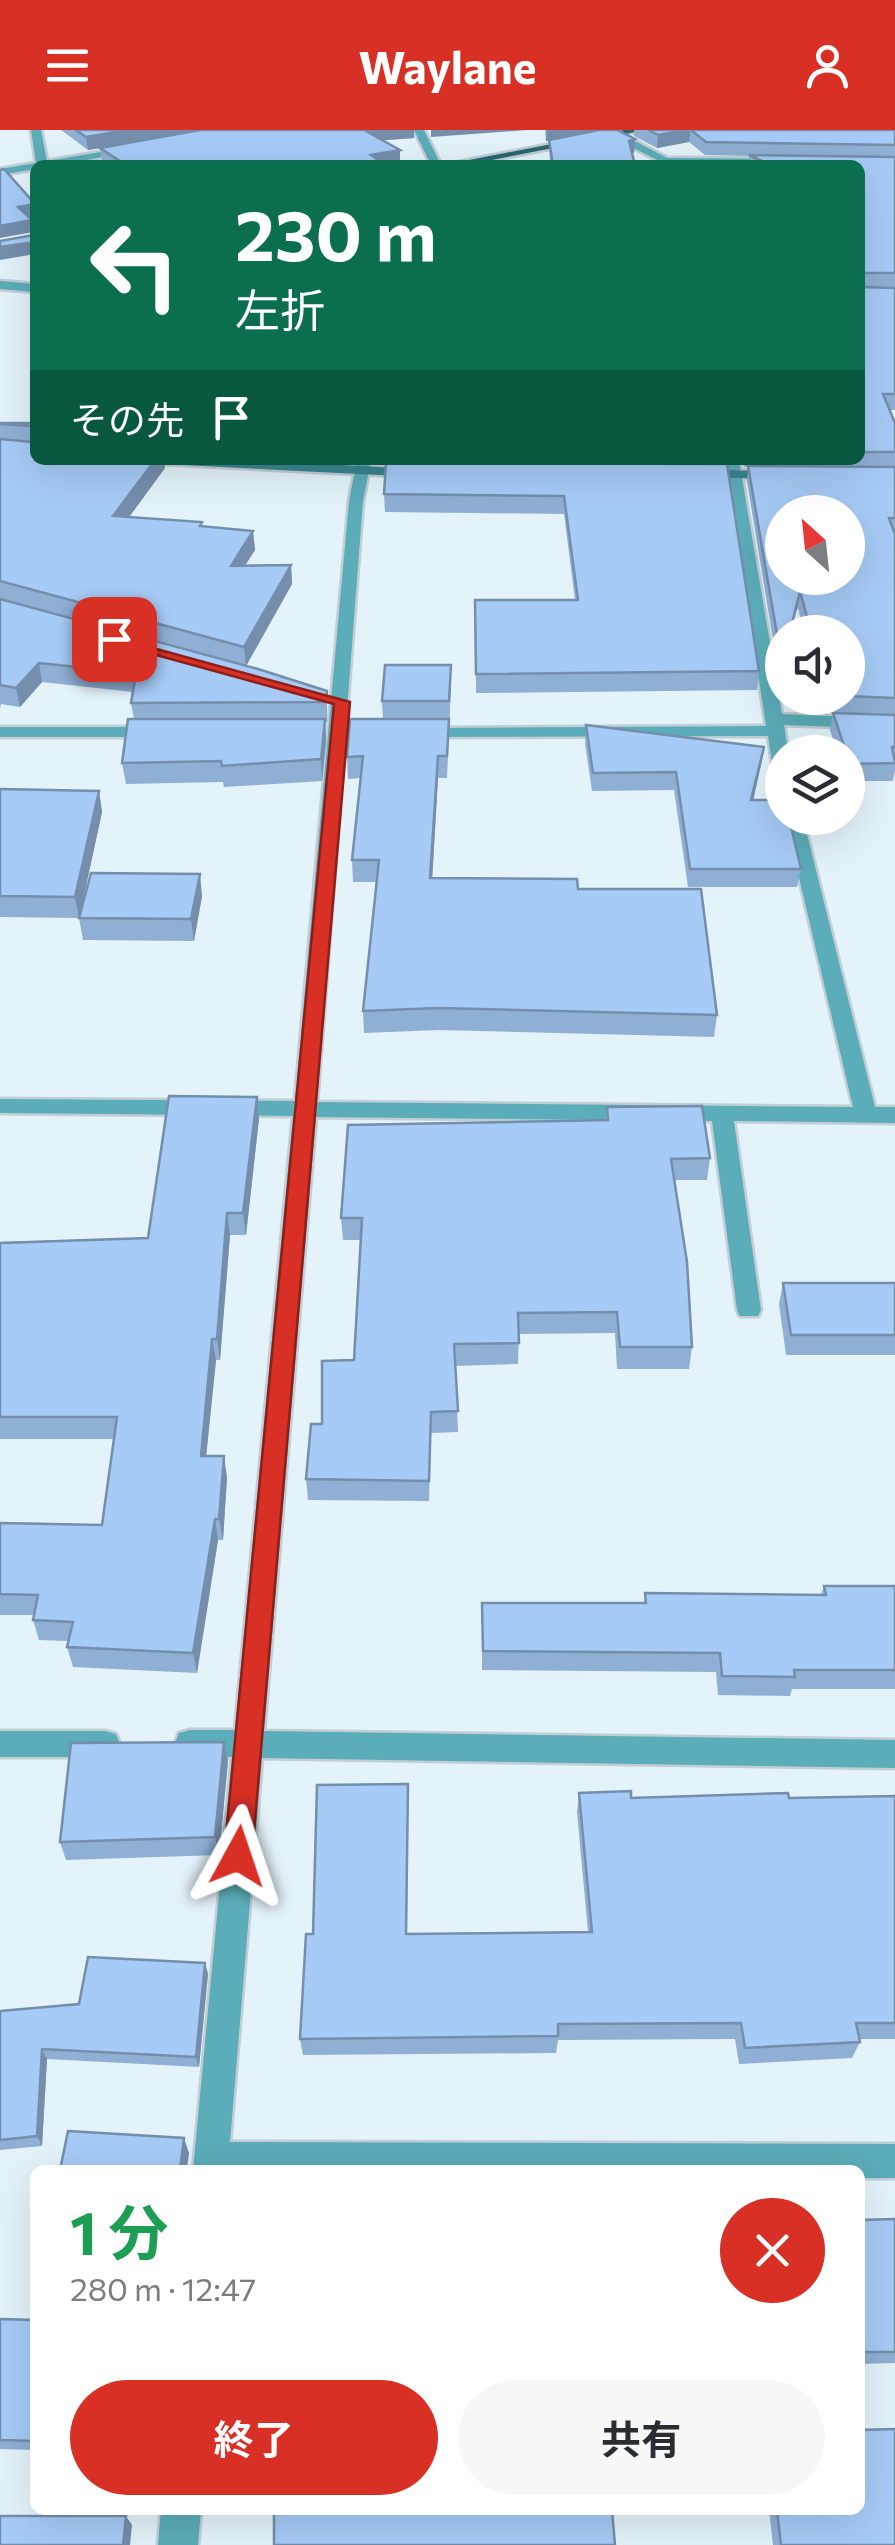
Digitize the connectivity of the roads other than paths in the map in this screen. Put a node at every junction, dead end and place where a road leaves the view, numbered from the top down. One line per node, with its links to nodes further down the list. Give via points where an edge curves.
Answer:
1 (36, 130): 6 (street)
2 (419, 130): 8 (street)
3 (641, 130): 4 (main road)
4 (616, 134): 9 (main road); 10 (street)
5 (154, 146): 7 (street)
6 (39, 160)
7 (70, 160)
8 (434, 160)
9 (475, 160)
10 (661, 160)
11 (30, 167): 12 (street)
12 (0, 172)
13 (0, 285): 14 (street)
14 (30, 288)
15 (306, 465): 16 (street)
16 (363, 467): 18 (street); 22 (street)
17 (734, 467): 19 (street); 20 (street); 24 (street)
18 (441, 474)
19 (676, 474)
20 (795, 475)
21 (323, 696): 22 (street)
22 (342, 702): 31 (street)
23 (895, 724): 24 (street)
24 (772, 725): 27 (street); 28 (street)
25 (0, 732): 26 (street)
26 (180, 732)
27 (398, 733)
28 (774, 735)
29 (798, 835): 33 (street)
30 (0, 1106): 31 (street)
31 (306, 1109): 32 (street); 36 (street)
32 (722, 1113): 33 (street); 35 (street)
33 (866, 1115): 34 (street)
34 (895, 1116)
35 (750, 1310)
36 (248, 1743): 37 (street); 38 (street); 40 (street)
37 (0, 1744)
38 (895, 1754)
39 (895, 2161): 40 (street)
40 (211, 2164)
41 (181, 2515): 42 (street)
42 (178, 2545)

